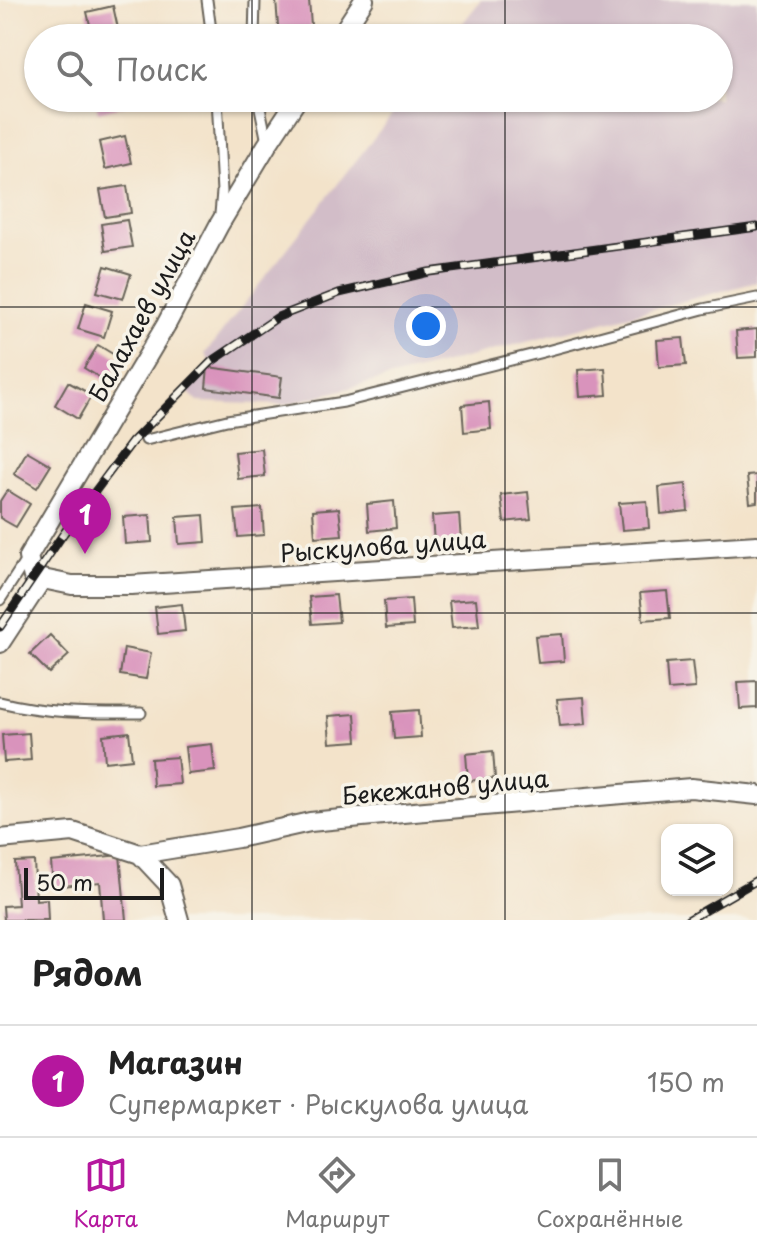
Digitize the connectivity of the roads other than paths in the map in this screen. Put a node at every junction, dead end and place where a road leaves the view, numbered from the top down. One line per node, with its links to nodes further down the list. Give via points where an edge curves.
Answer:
1 (207, 0): 4 (lane)
2 (255, 0): 5 (lane)
3 (364, 0): 6 (street)
4 (210, 24)
5 (254, 24)
6 (348, 24)
7 (218, 112): 11 (lane)
8 (261, 112): 10 (lane)
9 (289, 112): 10 (street, Балахаев улица)
10 (267, 145): 11 (street, Балахаев улица)
11 (219, 225): 15 (street, Балахаев улица)
12 (757, 298): 13 (lane, via 344,402 227,420)
13 (146, 440)
14 (757, 545): 16 (street, Рыскулова улица, via 131,585)
15 (28, 557): 16 (street, via 33,577); 17 (lane)
16 (42, 579): 18 (street)
17 (0, 600)
18 (0, 643)
19 (0, 702): 20 (lane, via 71,713)
20 (141, 713)
21 (757, 795): 23 (street, Бекежанов улица, via 691,788 414,812 310,822)
22 (0, 839): 23 (street, Бекежанов улица, via 73,832)
23 (140, 854): 24 (street, Бекежанов улица, via 169,885)
24 (179, 920)

